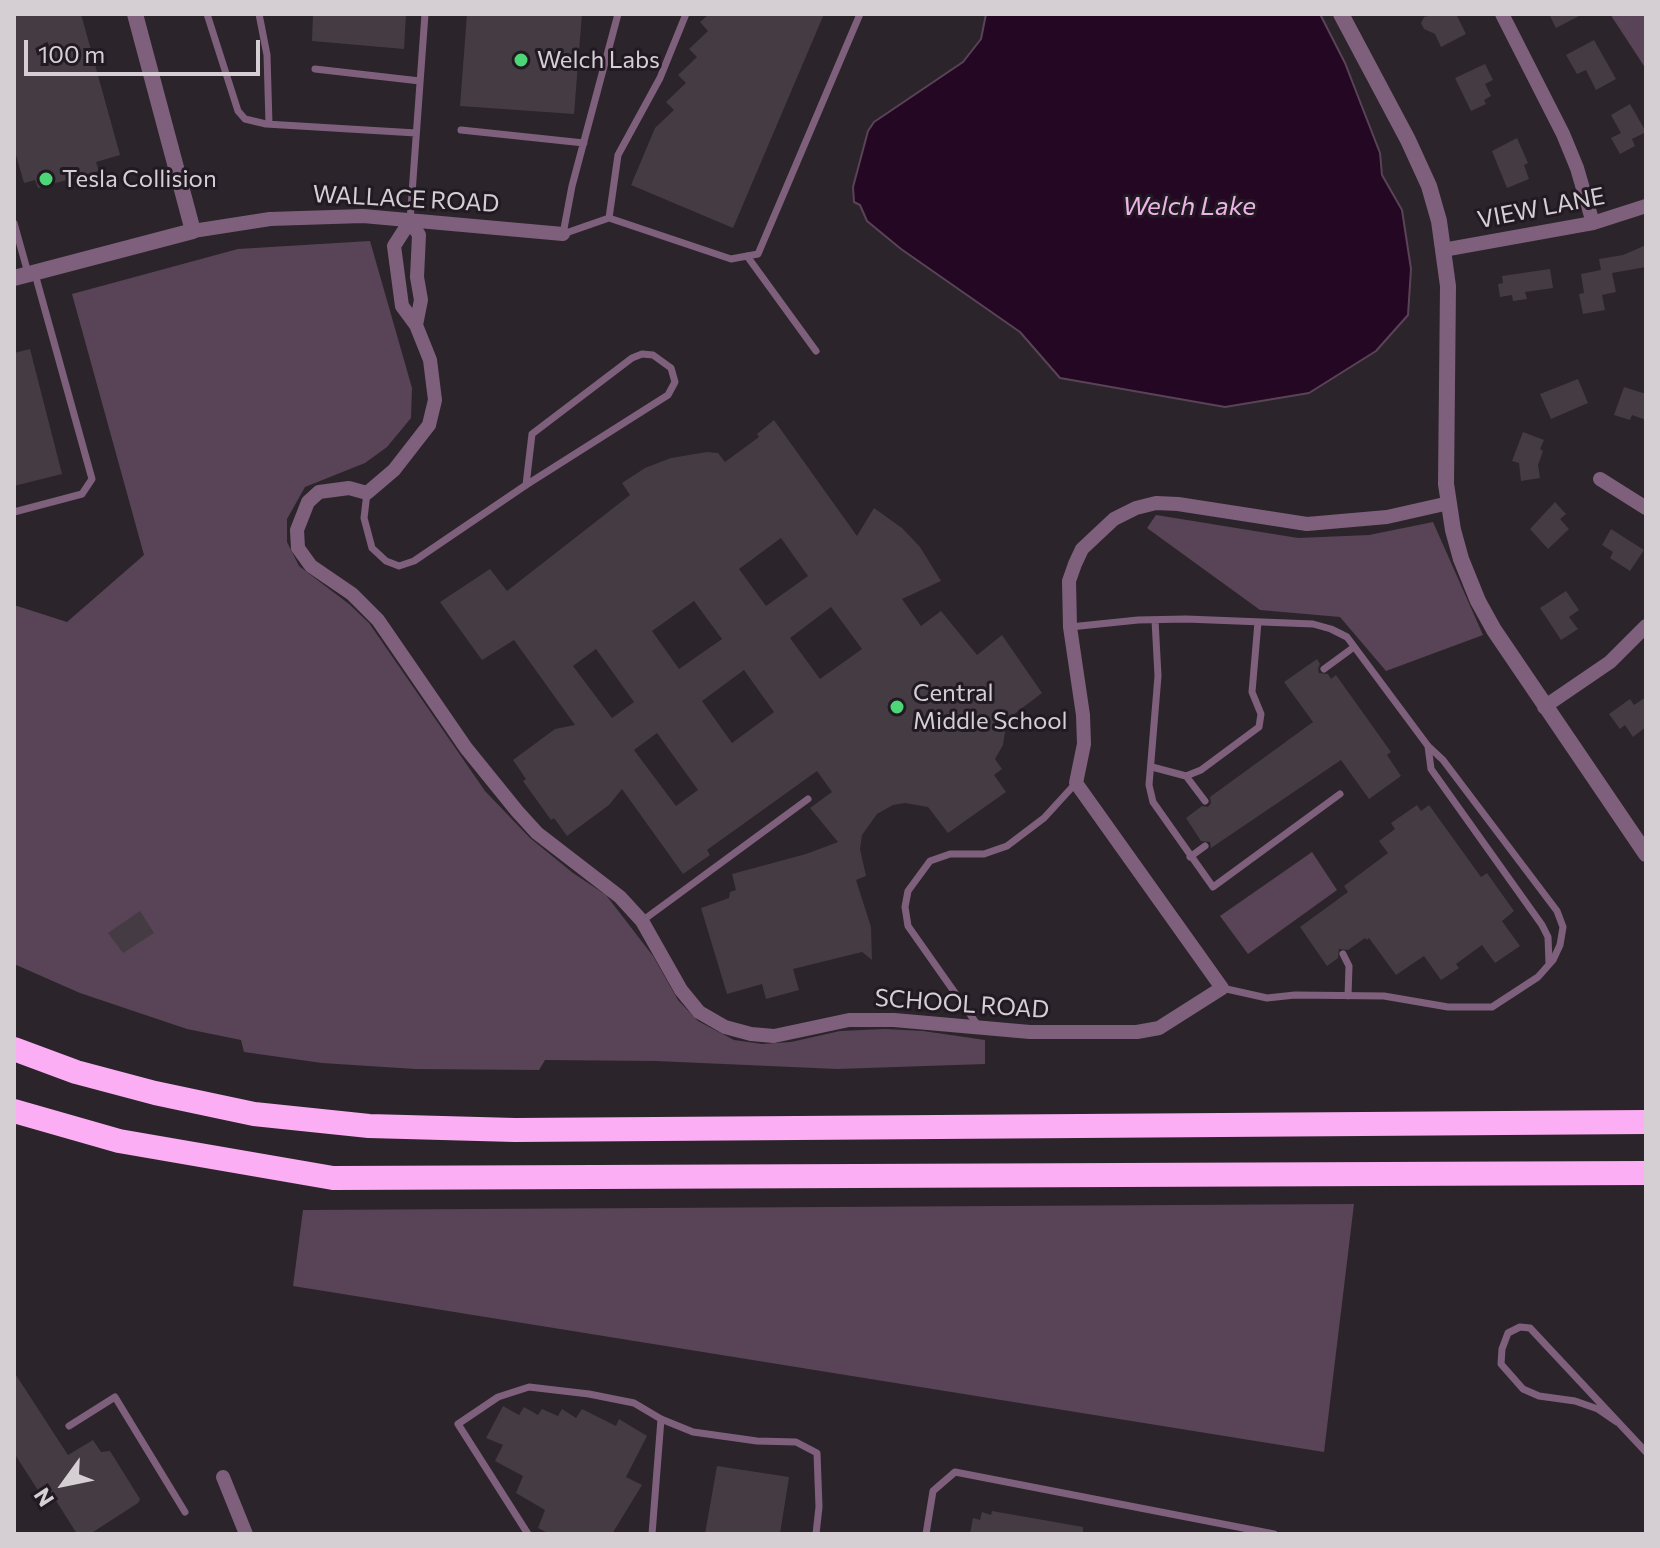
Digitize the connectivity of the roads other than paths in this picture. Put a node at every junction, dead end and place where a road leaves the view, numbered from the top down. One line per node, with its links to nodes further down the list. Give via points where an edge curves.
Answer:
1 (135, 14): 21 (street)
2 (207, 14): 12 (lane, via 238,111 245,119)
3 (259, 14): 12 (lane, via 267,55)
4 (425, 14): 11 (lane)
5 (618, 14): 15 (lane)
6 (686, 14): 17 (lane, via 660,78 618,155)
7 (860, 14): 24 (lane, via 758,254)
8 (1341, 14): 23 (street, via 1429,186)
9 (1502, 14): 20 (street, via 1563,134)
10 (315, 69): 11 (lane)
11 (420, 81): 14 (lane)
12 (269, 124): 14 (lane)
13 (461, 130): 15 (lane)
14 (416, 133): 18 (lane)
15 (584, 143): 22 (lane)
16 (1646, 206): 20 (street, VIEW LANE)
17 (609, 218): 22 (lane); 24 (lane, via 731,259)
18 (410, 221): 21 (street, WALLACE ROAD, via 317,216); 22 (street, WALLACE ROAD); 26 (street, via 419,235 421,300); 26 (street, via 394,246 402,306)
19 (14, 223): 25 (lane)
20 (1593, 223): 23 (street, VIEW LANE)
21 (193, 231): 25 (street, WALLACE ROAD)
22 (563, 234)
23 (1443, 250): 31 (street, via 1448,286)
24 (747, 256): 27 (lane)
25 (26, 276): 33 (lane, via 92,479 82,494)
26 (416, 325): 30 (street, via 430,360 435,400 429,425 394,470)
27 (816, 351)
28 (1600, 479): 32 (street)
29 (526, 485): 29 (lane, via 668,395 675,382 671,368 653,355 632,358 544,424 532,434); 30 (lane, via 399,566 372,548 364,518)
30 (367, 493): 51 (street, SCHOOL ROAD, via 349,488 319,492 301,514 298,548 311,566 378,620 491,782 537,833 620,897)
31 (1449, 503): 37 (street, via 1387,517 1307,524 1178,504 1136,508 1114,519 1082,549 1069,581); 40 (street, via 1461,559 1478,601)
32 (1646, 508)
33 (14, 512)
34 (1155, 620): 35 (lane); 37 (lane); 42 (lane, via 1158,676)
35 (1258, 622): 38 (lane, via 1313,624 1347,637); 43 (lane, via 1252,692 1261,714 1259,727)
36 (1646, 626): 40 (street, via 1610,662)
37 (1070, 627): 44 (street, via 1083,715)
38 (1354, 647): 39 (lane); 41 (lane)
39 (1324, 669)
40 (1544, 707): 49 (street)
41 (1428, 746): 53 (lane, via 1431,769 1542,925 1548,937); 53 (lane, via 1557,911 1563,927)
42 (1152, 767): 43 (lane); 50 (lane, via 1153,802)
43 (1186, 776): 47 (lane)
44 (1076, 783): 54 (street); 56 (lane, via 1044,818 1007,846 930,861 908,891 908,926)
45 (1340, 794): 50 (lane, via 1213,887)
46 (808, 799): 51 (lane)
47 (1205, 801)
48 (1205, 846): 50 (lane)
49 (1646, 854)
50 (1190, 857)
51 (642, 921): 56 (street, SCHOOL ROAD, via 681,990 699,1012 725,1027 774,1036 849,1020)
52 (1343, 954): 55 (lane, via 1349,966)
53 (1548, 965): 55 (lane, via 1492,1007)
54 (1222, 988): 55 (lane, via 1267,998); 56 (street, SCHOOL ROAD, via 1159,1028 1137,1032)
55 (1348, 996)
56 (980, 1029)
57 (14, 1049): 59 (highway, via 155,1093 254,1114 369,1126 515,1130)
58 (14, 1111): 60 (highway, via 119,1141 333,1178)
59 (1646, 1122)
60 (1646, 1173)
61 (661, 1419): 68 (lane, via 634,1403 529,1387 498,1397 458,1424); 69 (lane); 70 (lane, via 721,1437 796,1442 817,1453)
62 (1617, 1422): 62 (lane, via 1598,1409 1523,1389 1501,1364 1508,1333 1530,1328); 64 (lane)
63 (69, 1426): 66 (lane, via 115,1397)
64 (1646, 1452)
65 (223, 1477): 67 (street)
66 (185, 1512)
67 (246, 1534)
68 (528, 1534)
69 (652, 1534)
70 (816, 1534)
71 (926, 1534): 72 (lane, via 933,1491 955,1472)
72 (1274, 1534)

